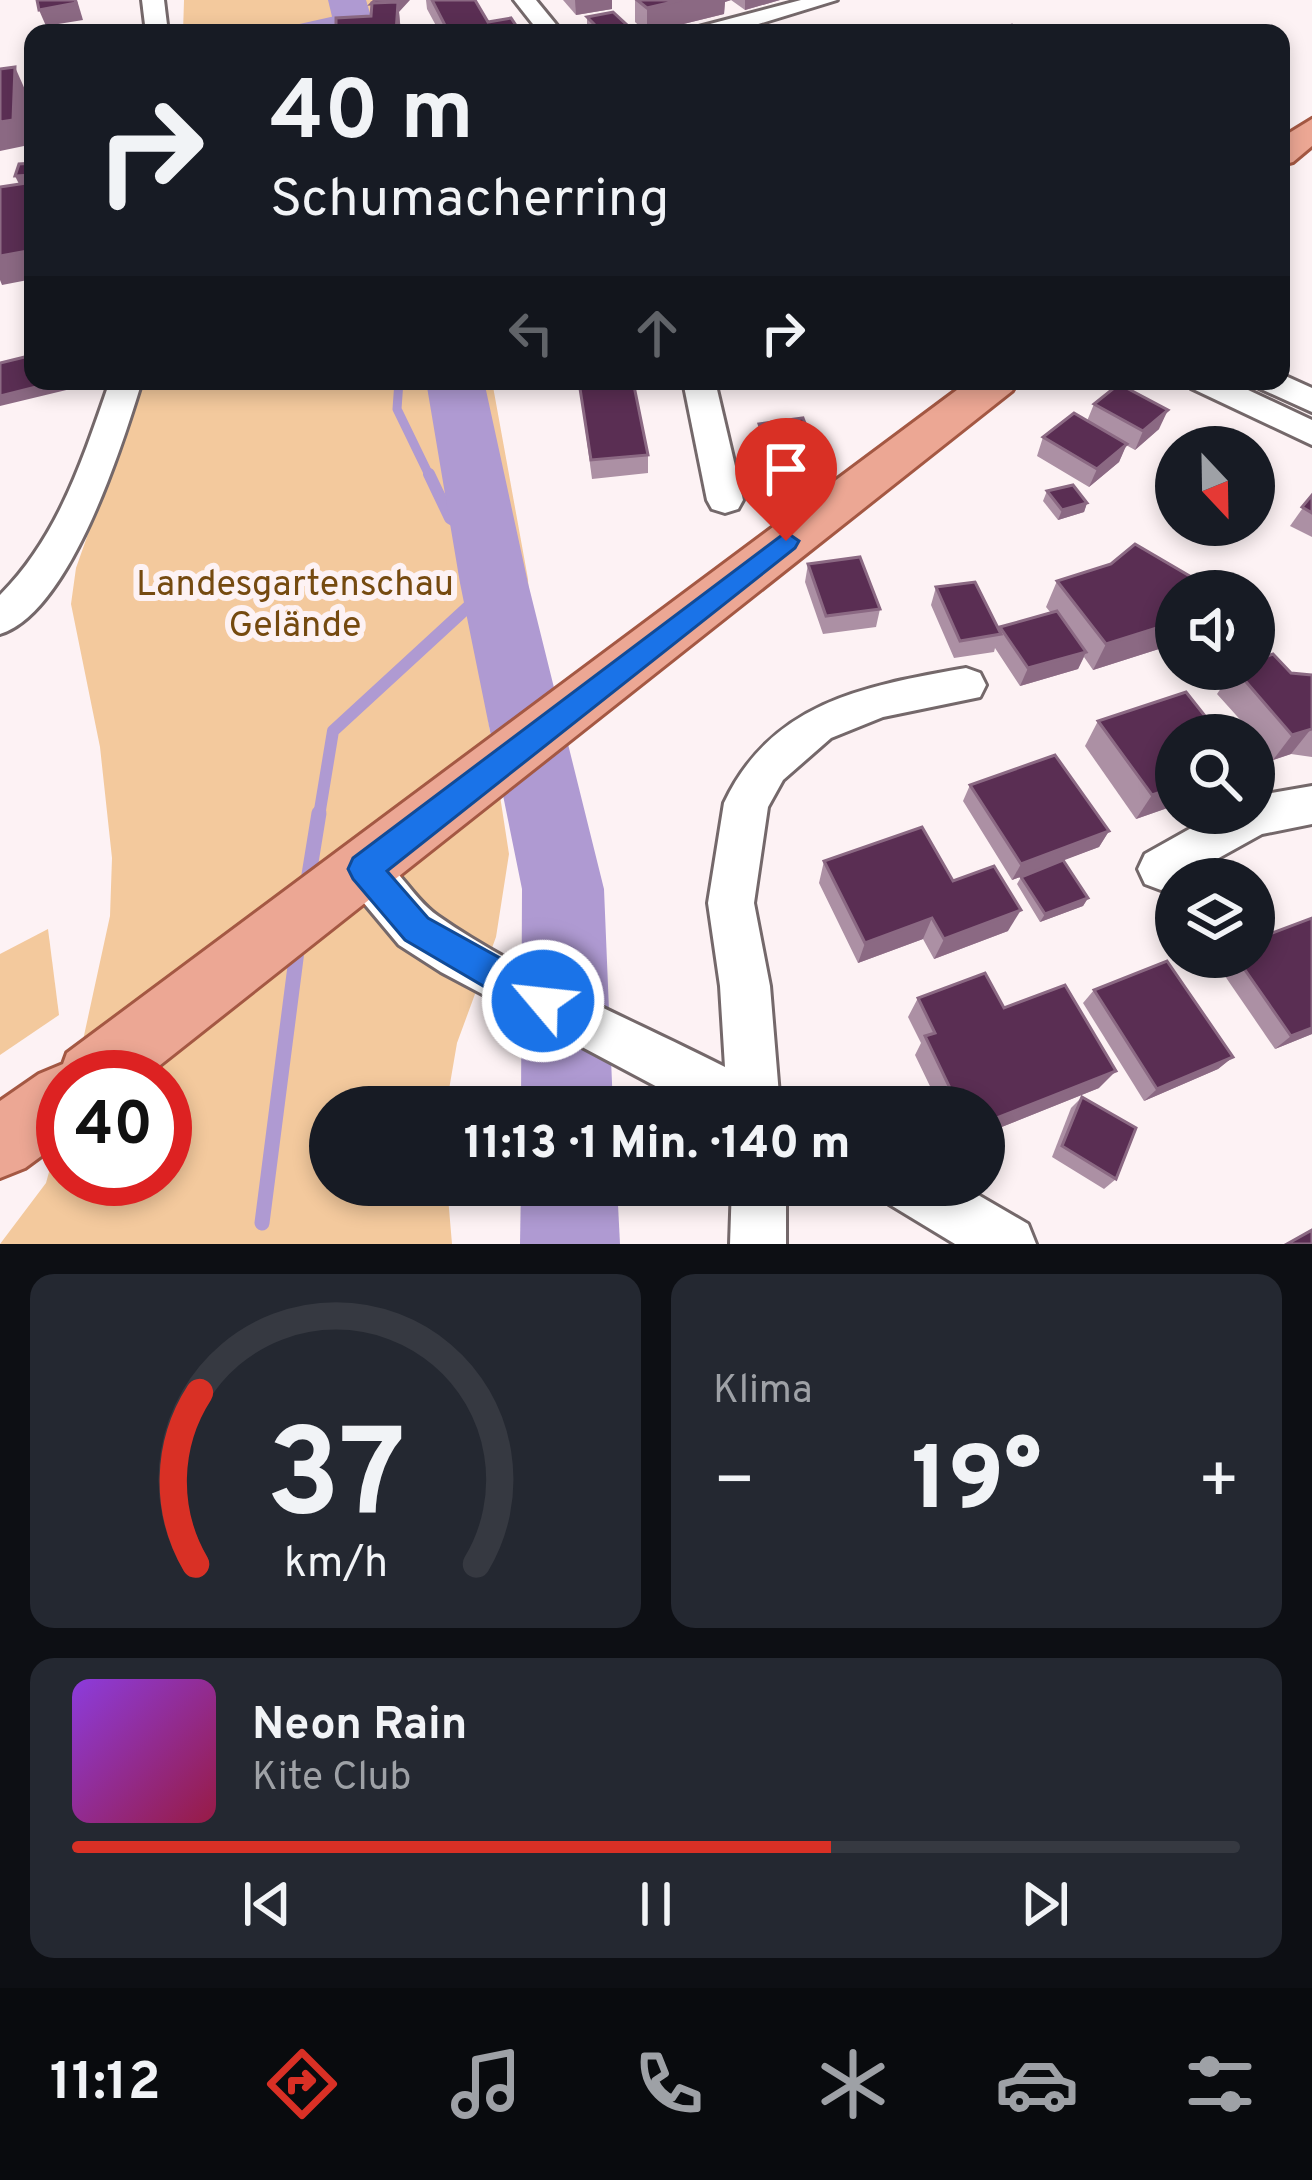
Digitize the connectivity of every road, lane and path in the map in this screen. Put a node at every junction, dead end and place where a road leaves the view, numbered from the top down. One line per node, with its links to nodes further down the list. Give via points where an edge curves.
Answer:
1 (525, 0): 3 (street)
2 (826, 0): 4 (street)
3 (544, 24)
4 (737, 24)
5 (123, 390): 11 (street, via 79,517)
6 (701, 390): 10 (street)
7 (985, 390): 15 (main road)
8 (1221, 390): 9 (street)
9 (1312, 434)
10 (725, 500)
11 (0, 619)
12 (966, 685): 18 (street, via 879,700 817,726 768,767 746,803 731,903)
13 (1312, 805): 14 (street, via 1253,817)
14 (1180, 858)
15 (345, 883): 16 (main road); 17 (street, via 543,1001)
16 (128, 1050)
17 (710, 1086)
18 (751, 1086)
19 (36, 1117): 20 (main road)
20 (0, 1143)
21 (759, 1206): 23 (street)
22 (944, 1206): 24 (street)
23 (758, 1244)
24 (1008, 1244)

